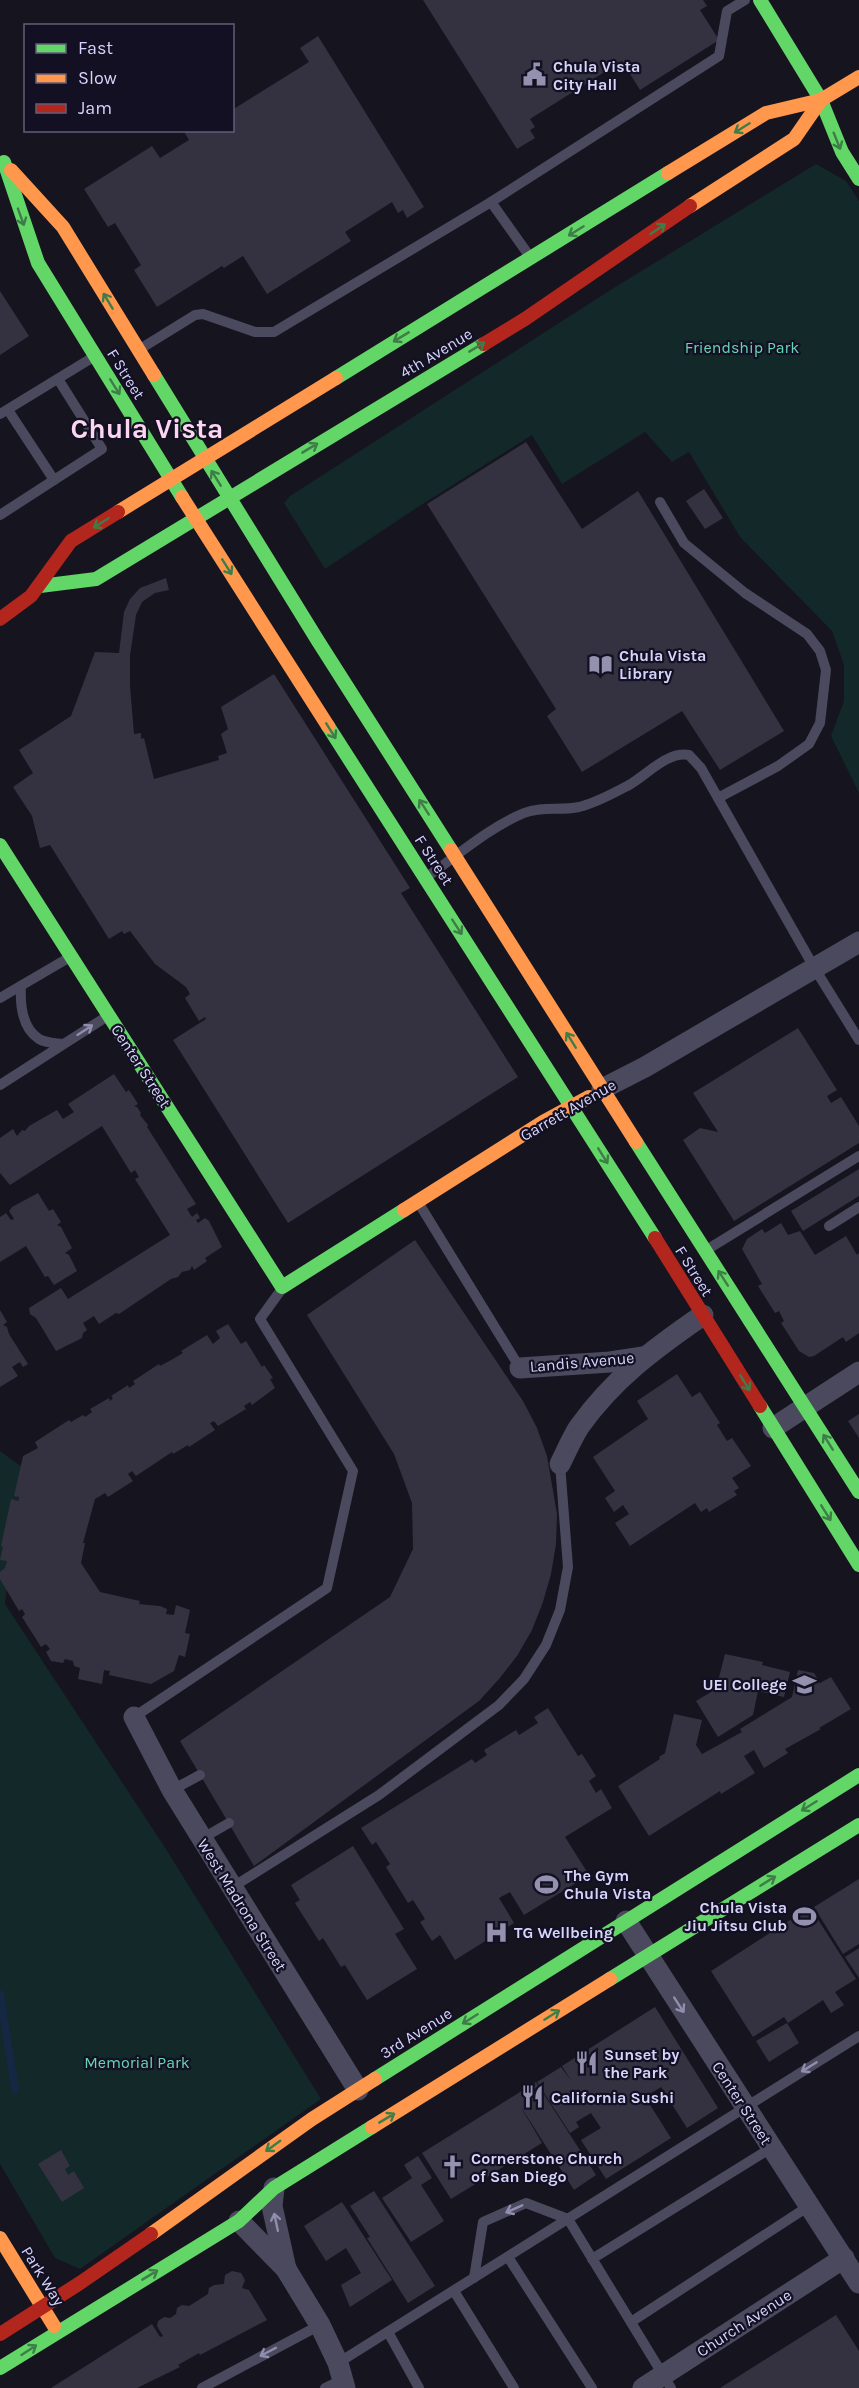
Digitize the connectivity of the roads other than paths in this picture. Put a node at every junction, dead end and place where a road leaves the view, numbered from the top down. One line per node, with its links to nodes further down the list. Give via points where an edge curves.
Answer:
1 (744, 0): 7 (lane, via 727,11 719,57)
2 (759, 0): 4 (main road)
3 (859, 76): 4 (main road, 4th Avenue)
4 (821, 100): 6 (main road, one-way to 6, via 842,152); 8 (main road, 4th Avenue, one-way to 8, via 766,113); 16 (main road, 4th Avenue, one-way to 4, via 525,319 794,139)
5 (2, 159): 9 (main road, F Street, one-way to 5, via 63,227); 10 (main road, F Street, one-way to 10, via 38,263)
6 (859, 179)
7 (491, 202): 8 (lane); 9 (lane, via 274,332 255,332 203,314 195,315)
8 (531, 259): 13 (main road, 4th Avenue, one-way to 13)
9 (138, 351): 13 (main road, F Street)
10 (95, 356): 11 (lane); 14 (main road, F Street, one-way to 14)
11 (58, 379): 12 (lane); 15 (lane, via 102,449)
12 (4, 412): 15 (lane)
13 (204, 458): 14 (main road, 4th Avenue); 16 (main road, F Street, one-way to 13)
14 (171, 478): 19 (main road, F Street); 20 (main road, 4th Avenue, one-way to 20, via 71,541)
15 (54, 480): 18 (lane)
16 (229, 497): 19 (main road, 4th Avenue); 24 (main road, F Street, one-way to 16)
17 (660, 502): 22 (lane, via 684,543 745,593 807,634 820,651 826,670 820,723 809,744 778,766)
18 (0, 515)
19 (196, 517): 20 (main road, 4th Avenue, via 96,579); 25 (main road, F Street, one-way to 25)
20 (40, 586): 21 (main road, 4th Avenue)
21 (0, 619)
22 (718, 798): 24 (lane, via 693,758 674,755 630,784 591,803 523,813); 28 (lane)
23 (0, 845): 27 (main road, Center Street)
24 (455, 856): 25 (lane); 35 (main road, F Street, one-way to 24)
25 (425, 878): 36 (main road, F Street, one-way to 36)
26 (859, 942): 28 (street, Garrett Avenue)
27 (70, 957): 29 (lane); 31 (main road, Center Street)
28 (815, 969): 32 (lane); 35 (street, Garrett Avenue)
29 (21, 986): 30 (lane); 33 (lane, via 20,1006 29,1030 41,1041)
30 (0, 998)
31 (108, 1015): 33 (lane, one-way to 31); 42 (main road, Center Street)
32 (859, 1040)
33 (63, 1044): 34 (lane)
34 (0, 1085)
35 (602, 1089): 36 (main road, Garrett Avenue); 41 (main road, F Street)
36 (572, 1106): 38 (main road, Garrett Avenue); 43 (main road, F Street, one-way to 43)
37 (859, 1156): 41 (lane)
38 (418, 1202): 42 (main road, Garrett Avenue); 45 (lane)
39 (859, 1207): 40 (lane)
40 (829, 1226)
41 (706, 1251): 47 (main road, F Street, one-way to 41)
42 (282, 1287): 52 (lane, via 260,1319 353,1471 327,1588)
43 (703, 1315): 44 (street, Landis Avenue); 48 (main road, F Street, one-way to 48)
44 (643, 1357): 45 (street, Landis Avenue); 49 (street, Landis Avenue, via 619,1379 579,1428)
45 (520, 1368)
46 (859, 1372): 47 (street)
47 (805, 1405): 48 (street); 50 (main road, F Street, one-way to 47)
48 (773, 1428): 51 (main road, F Street, one-way to 51)
49 (560, 1464): 59 (lane, via 568,1567 561,1610 546,1645 524,1679 499,1705 379,1795)
50 (859, 1492)
51 (859, 1565)
52 (134, 1717): 55 (street, West Madrona Street)
53 (201, 1775): 55 (lane)
54 (859, 1775): 60 (main road, 3rd Avenue, one-way to 60)
55 (172, 1790): 58 (street, West Madrona Street)
56 (229, 1823): 58 (lane)
57 (859, 1825): 61 (main road, one-way to 57)
58 (201, 1839): 59 (street, West Madrona Street)
59 (231, 1888): 63 (street, West Madrona Street)
60 (626, 1921): 61 (street, Center Street); 63 (main road, 3rd Avenue, one-way to 63)
61 (647, 1955): 64 (street, Center Street, one-way to 64); 66 (main road, one-way to 61)
62 (859, 2036): 64 (lane, one-way to 64)
63 (358, 2098): 80 (main road, 3rd Avenue, one-way to 80, via 312,2119)
64 (745, 2108): 67 (street, Center Street); 70 (lane)
65 (347, 2127): 66 (main road)
66 (337, 2148): 68 (main road)
67 (771, 2148): 69 (street, Center Street); 75 (lane)
68 (274, 2188): 71 (main road); 76 (street, one-way to 68, via 272,2205)
69 (809, 2206): 74 (street, Center Street); 81 (lane)
70 (568, 2219): 73 (lane); 75 (lane); 77 (lane, one-way to 77, via 526,2203 483,2222)
71 (239, 2221): 76 (street); 83 (main road, one-way to 71)
72 (0, 2238): 80 (main road, Park Way)
73 (508, 2257): 77 (lane); 92 (lane)
74 (844, 2258): 78 (street, Center Street); 88 (street, Church Avenue)
75 (592, 2259): 81 (lane)
76 (286, 2269): 82 (street)
77 (474, 2278): 79 (lane)
78 (859, 2283)
79 (454, 2290): 84 (lane); 91 (lane)
80 (44, 2308): 83 (main road, Park Way); 85 (main road, 3rd Avenue)
81 (631, 2322): 88 (lane)
82 (320, 2325): 87 (street); 89 (lane, one-way to 89)
83 (57, 2331): 86 (main road, one-way to 83)
84 (388, 2332): 87 (lane); 90 (lane)
85 (0, 2334)
86 (0, 2368)
87 (337, 2380)
88 (667, 2382): 93 (street, Church Avenue)
89 (202, 2388)
90 (419, 2388)
91 (514, 2388)
92 (592, 2388)
93 (643, 2388)

